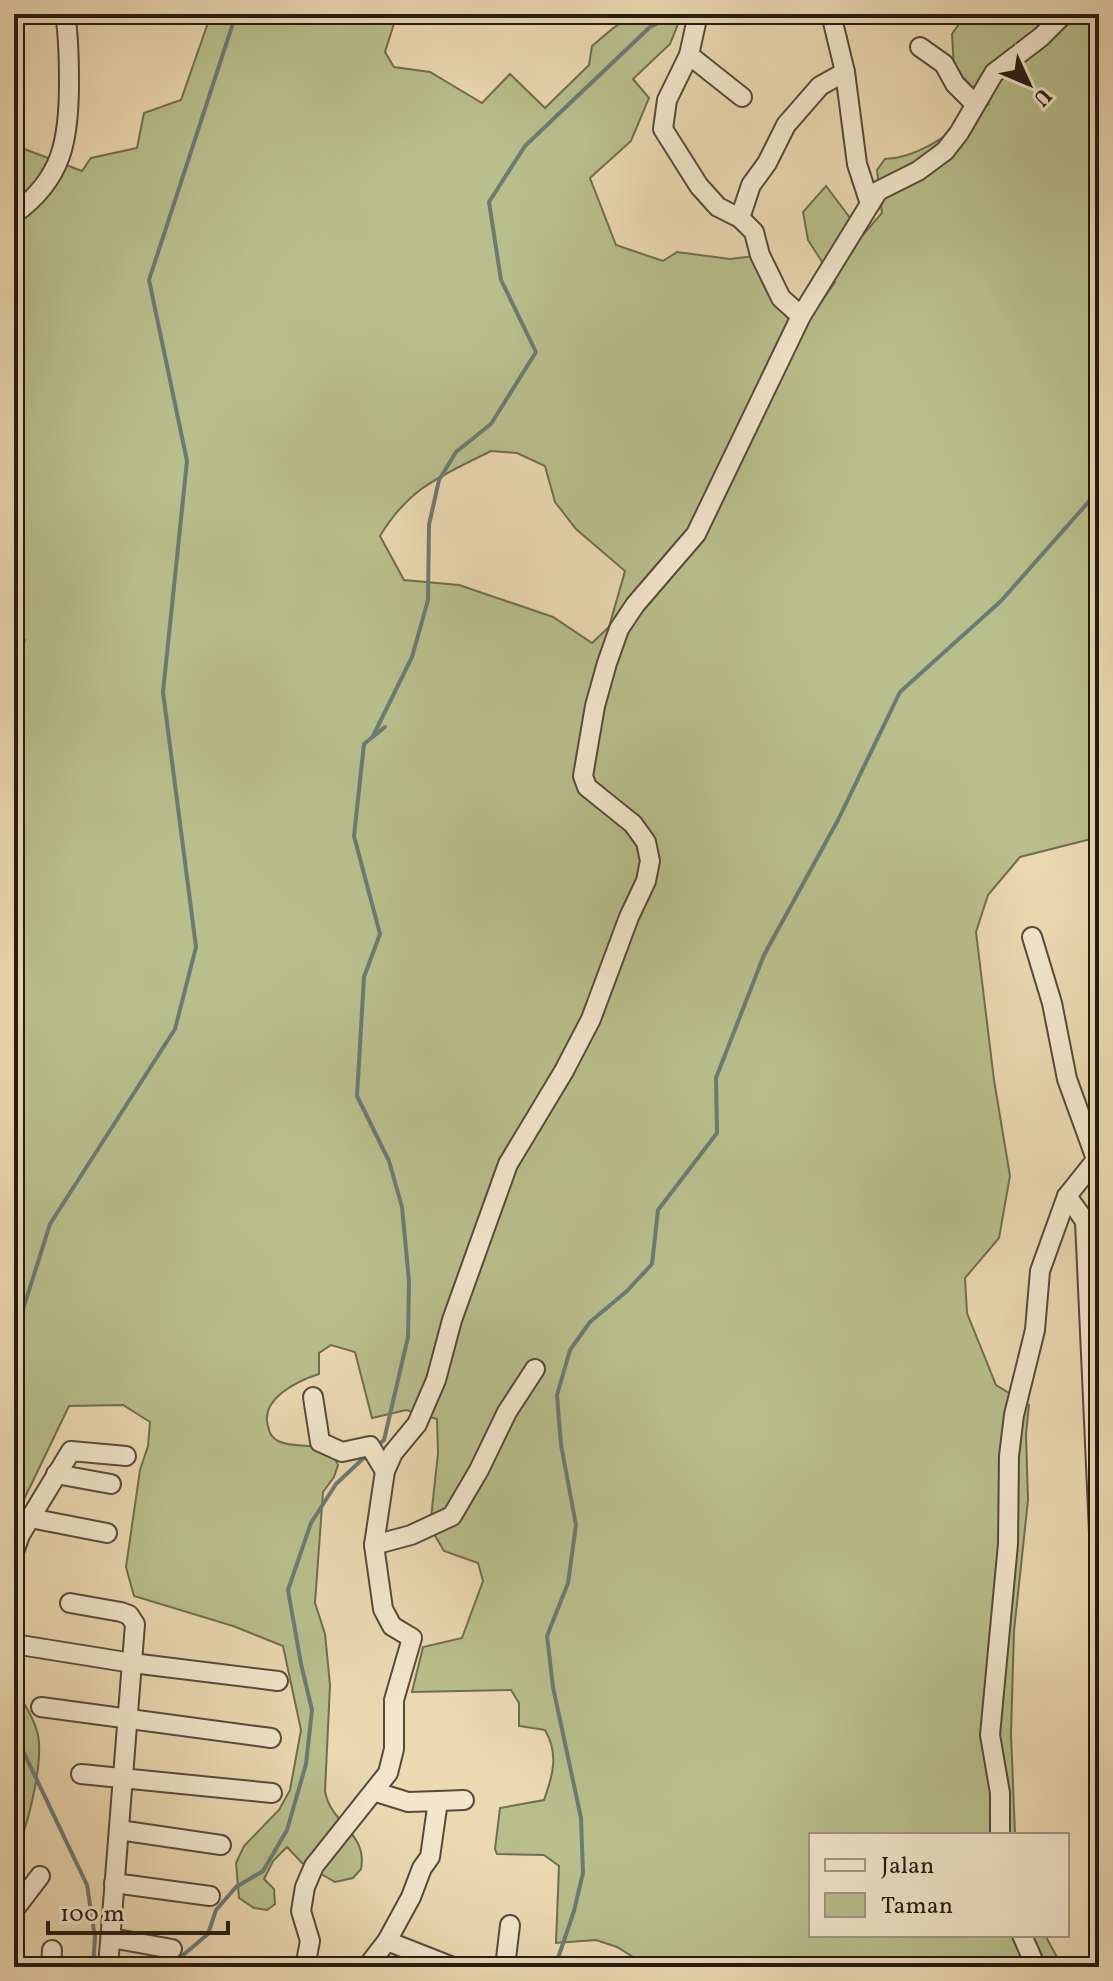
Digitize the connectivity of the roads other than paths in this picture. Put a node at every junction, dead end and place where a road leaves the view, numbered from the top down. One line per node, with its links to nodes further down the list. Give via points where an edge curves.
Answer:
1 (65, 14): 11 (street, via 65,148 52,176)
2 (698, 14): 6 (street)
3 (831, 14): 7 (street)
4 (1064, 14): 9 (street, via 994,73)
5 (920, 47): 9 (street, via 944,64)
6 (689, 55): 8 (street); 12 (street, via 667,100 663,129 699,186 718,207)
7 (845, 72): 10 (street, via 857,164); 12 (street, via 820,86 786,125 751,185)
8 (742, 97)
9 (975, 104): 10 (street, via 945,151 878,191)
10 (870, 204): 13 (street)
11 (14, 214)
12 (740, 218): 13 (street, via 754,232 781,298)
13 (801, 316): 20 (street, via 696,534 635,605 615,641 595,706 583,776 587,787 633,824 646,842 646,881 591,1019 508,1164 417,1424 393,1453)
14 (1032, 937): 15 (street, via 1067,1079)
15 (1098, 1158): 16 (street)
16 (1067, 1196): 24 (street, via 1085,1221); 42 (street, via 1040,1271 1035,1330 1009,1456 1008,1544 990,1735 1000,1793)
17 (535, 1369): 26 (street, via 452,1516)
18 (313, 1397): 20 (street, via 320,1442 342,1452)
19 (126, 1456): 21 (street, via 74,1450)
20 (377, 1457): 26 (street)
21 (56, 1474): 22 (street); 23 (street)
22 (111, 1484)
23 (30, 1518): 25 (street); 27 (street)
24 (1099, 1532)
25 (107, 1533)
26 (374, 1545): 37 (street, via 383,1609 392,1626 412,1638 394,1700 393,1762)
27 (14, 1552)
28 (70, 1603): 30 (street, via 129,1615 135,1624)
29 (14, 1644): 30 (street)
30 (132, 1663): 31 (street); 33 (street)
31 (278, 1681)
32 (41, 1707): 33 (street)
33 (128, 1718): 34 (street); 36 (street)
34 (271, 1738)
35 (81, 1774): 36 (street)
36 (123, 1779): 38 (street); 41 (street)
37 (376, 1792): 40 (street, via 408,1802); 54 (street, via 314,1866 305,1887 301,1911 310,1941)
38 (272, 1793)
39 (464, 1800): 40 (street)
40 (438, 1801): 51 (street, via 430,1857)
41 (119, 1830): 43 (street); 45 (street)
42 (1000, 1833)
43 (221, 1845)
44 (40, 1876): 47 (street)
45 (114, 1883): 46 (street); 50 (street)
46 (210, 1896)
47 (14, 1910)
48 (510, 1925): 57 (street)
49 (1023, 1937): 58 (street)
50 (111, 1938): 52 (street); 53 (street)
51 (387, 1941): 55 (street); 56 (street)
52 (172, 1949)
53 (108, 1967)
54 (305, 1967)
55 (367, 1967)
56 (453, 1967)
57 (505, 1967)
58 (1036, 1967)

